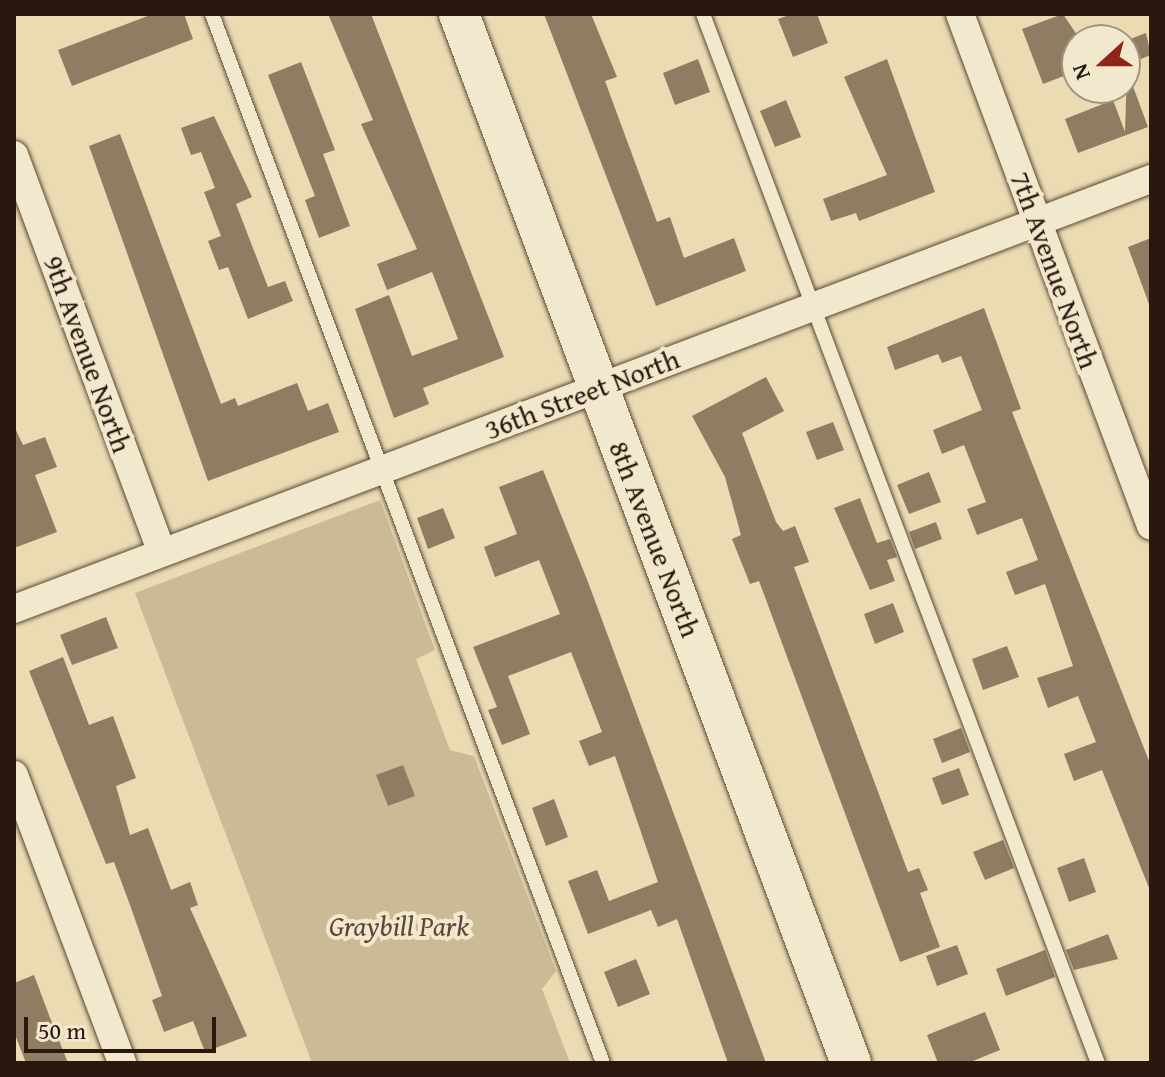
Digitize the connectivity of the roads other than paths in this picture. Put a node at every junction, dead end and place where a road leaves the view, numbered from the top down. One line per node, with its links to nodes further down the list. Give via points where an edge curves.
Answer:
1 (212, 14): 10 (lane)
2 (459, 14): 9 (street, 8th Avenue North)
3 (703, 14): 8 (lane)
4 (960, 14): 7 (street, 7th Avenue North)
5 (14, 155): 12 (street, 9th Avenue North)
6 (1151, 179): 7 (street, 36th Street North)
7 (1037, 222): 8 (street, 36th Street North); 11 (street, 7th Avenue North)
8 (814, 306): 9 (street, 36th Street North); 18 (lane)
9 (598, 387): 10 (street, 36th Street North); 17 (street, 8th Avenue North)
10 (383, 472): 12 (street, 36th Street North); 16 (lane)
11 (1151, 526)
12 (162, 552): 13 (street, 36th Street North)
13 (14, 609)
14 (14, 775): 15 (street)
15 (122, 1063)
16 (603, 1063)
17 (851, 1063)
18 (1098, 1063)

